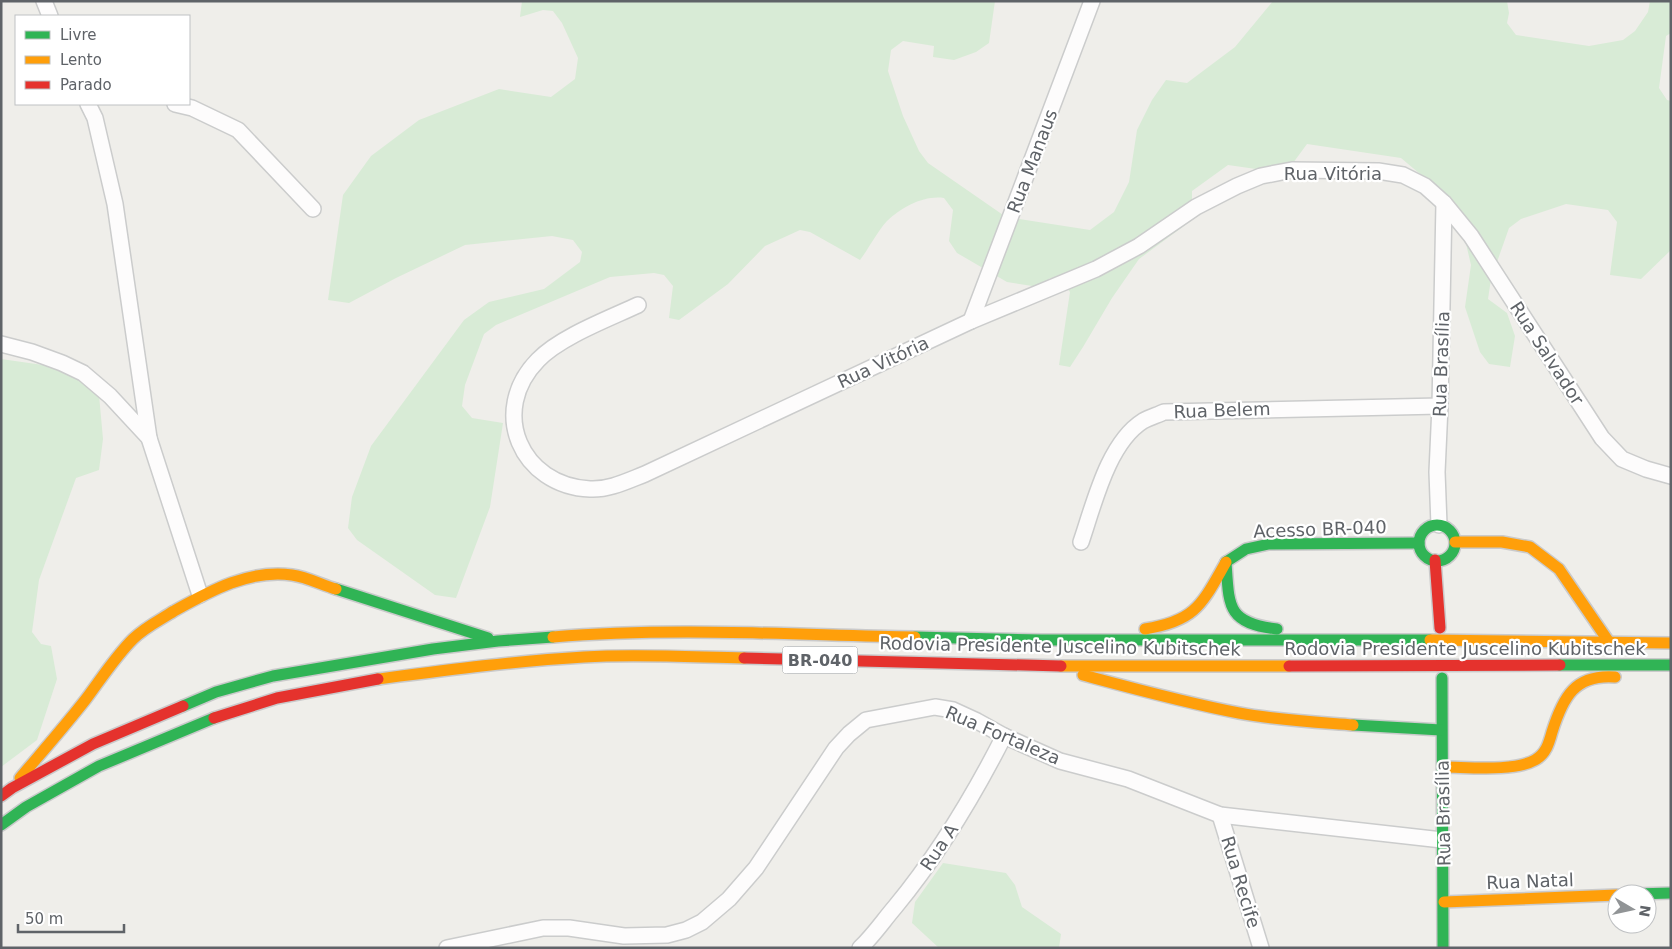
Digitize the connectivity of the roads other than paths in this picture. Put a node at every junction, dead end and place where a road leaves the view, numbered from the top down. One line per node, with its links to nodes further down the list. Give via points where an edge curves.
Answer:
1 (44, 1): 3 (street)
2 (1092, 1): 9 (street, Rua Manaus)
3 (50, 15)
4 (88, 105): 12 (street, via 95,118 115,204)
5 (178, 105): 7 (street, via 238,130)
6 (1444, 204): 9 (street, Rua Vitória, via 1424,186 1403,175 1378,171 1292,170 1261,176 1196,207 1139,246 1096,269); 11 (street, Rua Brasília); 13 (street, Rua Salvador, via 1471,236 1602,438 1622,459)
7 (313, 209)
8 (638, 305): 9 (street, Rua Vitória, via 555,345 524,378 515,398 514,430 519,444 533,463 566,486 591,490 614,486 644,474)
9 (971, 321)
10 (1, 344): 12 (street, via 32,352 83,373 110,396)
11 (1440, 406): 14 (street, Rua Brasília, via 1436,472); 15 (street, Rua Belem, via 1164,412 1143,421 1127,434 1106,467)
12 (149, 438): 20 (street)
13 (1671, 476)
14 (1439, 525): 16 (main road, via 1448,528); 17 (main road, via 1427,528)
15 (1081, 542)
16 (1455, 542): 18 (main road, via 1447,557); 25 (main road, via 1502,542 1530,547 1559,569)
17 (1419, 543): 18 (main road, via 1422,553); 19 (main road, Acesso BR-040, via 1269,544 1252,546)
18 (1436, 560): 21 (main road)
19 (1226, 562): 22 (main road, via 1204,601 1175,624); 23 (main road, via 1230,603 1240,620 1250,625)
20 (200, 595): 24 (main road, via 250,577 293,575); 33 (main road, via 143,630 118,654 85,700)
21 (1440, 628)
22 (1041, 640): 23 (main road, Rodovia Presidente Juscelino Kubitschek / BR-040); 24 (main road, Rodovia Presidente Juscelino Kubitschek / BR-040, via 666,632)
23 (1420, 640): 25 (main road, Rodovia Presidente Juscelino Kubitschek / BR-040)
24 (498, 641): 33 (main road, Rodovia Presidente Juscelino Kubitschek / BR-040, via 282,675 216,692 92,744)
25 (1609, 642): 26 (main road, Rodovia Presidente Juscelino Kubitschek / BR-040)
26 (1671, 643)
27 (1671, 665): 28 (main road, Rodovia Presidente Juscelino Kubitschek / BR-040); 32 (main road, via 1638,675 1597,676 1572,689 1564,700 1549,744 1534,762 1516,766)
28 (1046, 666): 30 (main road, via 1240,713 1339,724); 36 (main road, Rodovia Presidente Juscelino Kubitschek / BR-040, via 663,656 586,657 500,663 365,681 277,698 223,714 99,766 26,806)
29 (1442, 678): 30 (main road, Rua Brasília)
30 (1441, 730): 32 (main road, Rua Brasília)
31 (1004, 736): 35 (street, Rua Fortaleza, via 1060,761 1128,779); 42 (street, Rua Fortaleza, via 953,710 935,707 866,720 836,748 756,868 729,899 702,922 686,930 667,935 624,936 569,928 543,928); 43 (street, Rua A, via 975,792 947,836 910,888)
32 (1443, 767): 37 (main road, Rua Brasília)
33 (12, 788): 34 (main road, Rodovia Presidente Juscelino Kubitschek / BR-040)
34 (1, 796)
35 (1220, 815): 37 (street, Rua Fortaleza); 44 (street, Rua Recife)
36 (1, 825)
37 (1442, 840): 41 (main road, Rua Brasília)
38 (1671, 892): 39 (main road)
39 (1657, 893)
40 (1607, 895): 41 (main road, Rua Natal)
41 (1444, 902): 45 (main road, Rua Brasília)
42 (447, 948)
43 (860, 948)
44 (1261, 948)
45 (1444, 948)

